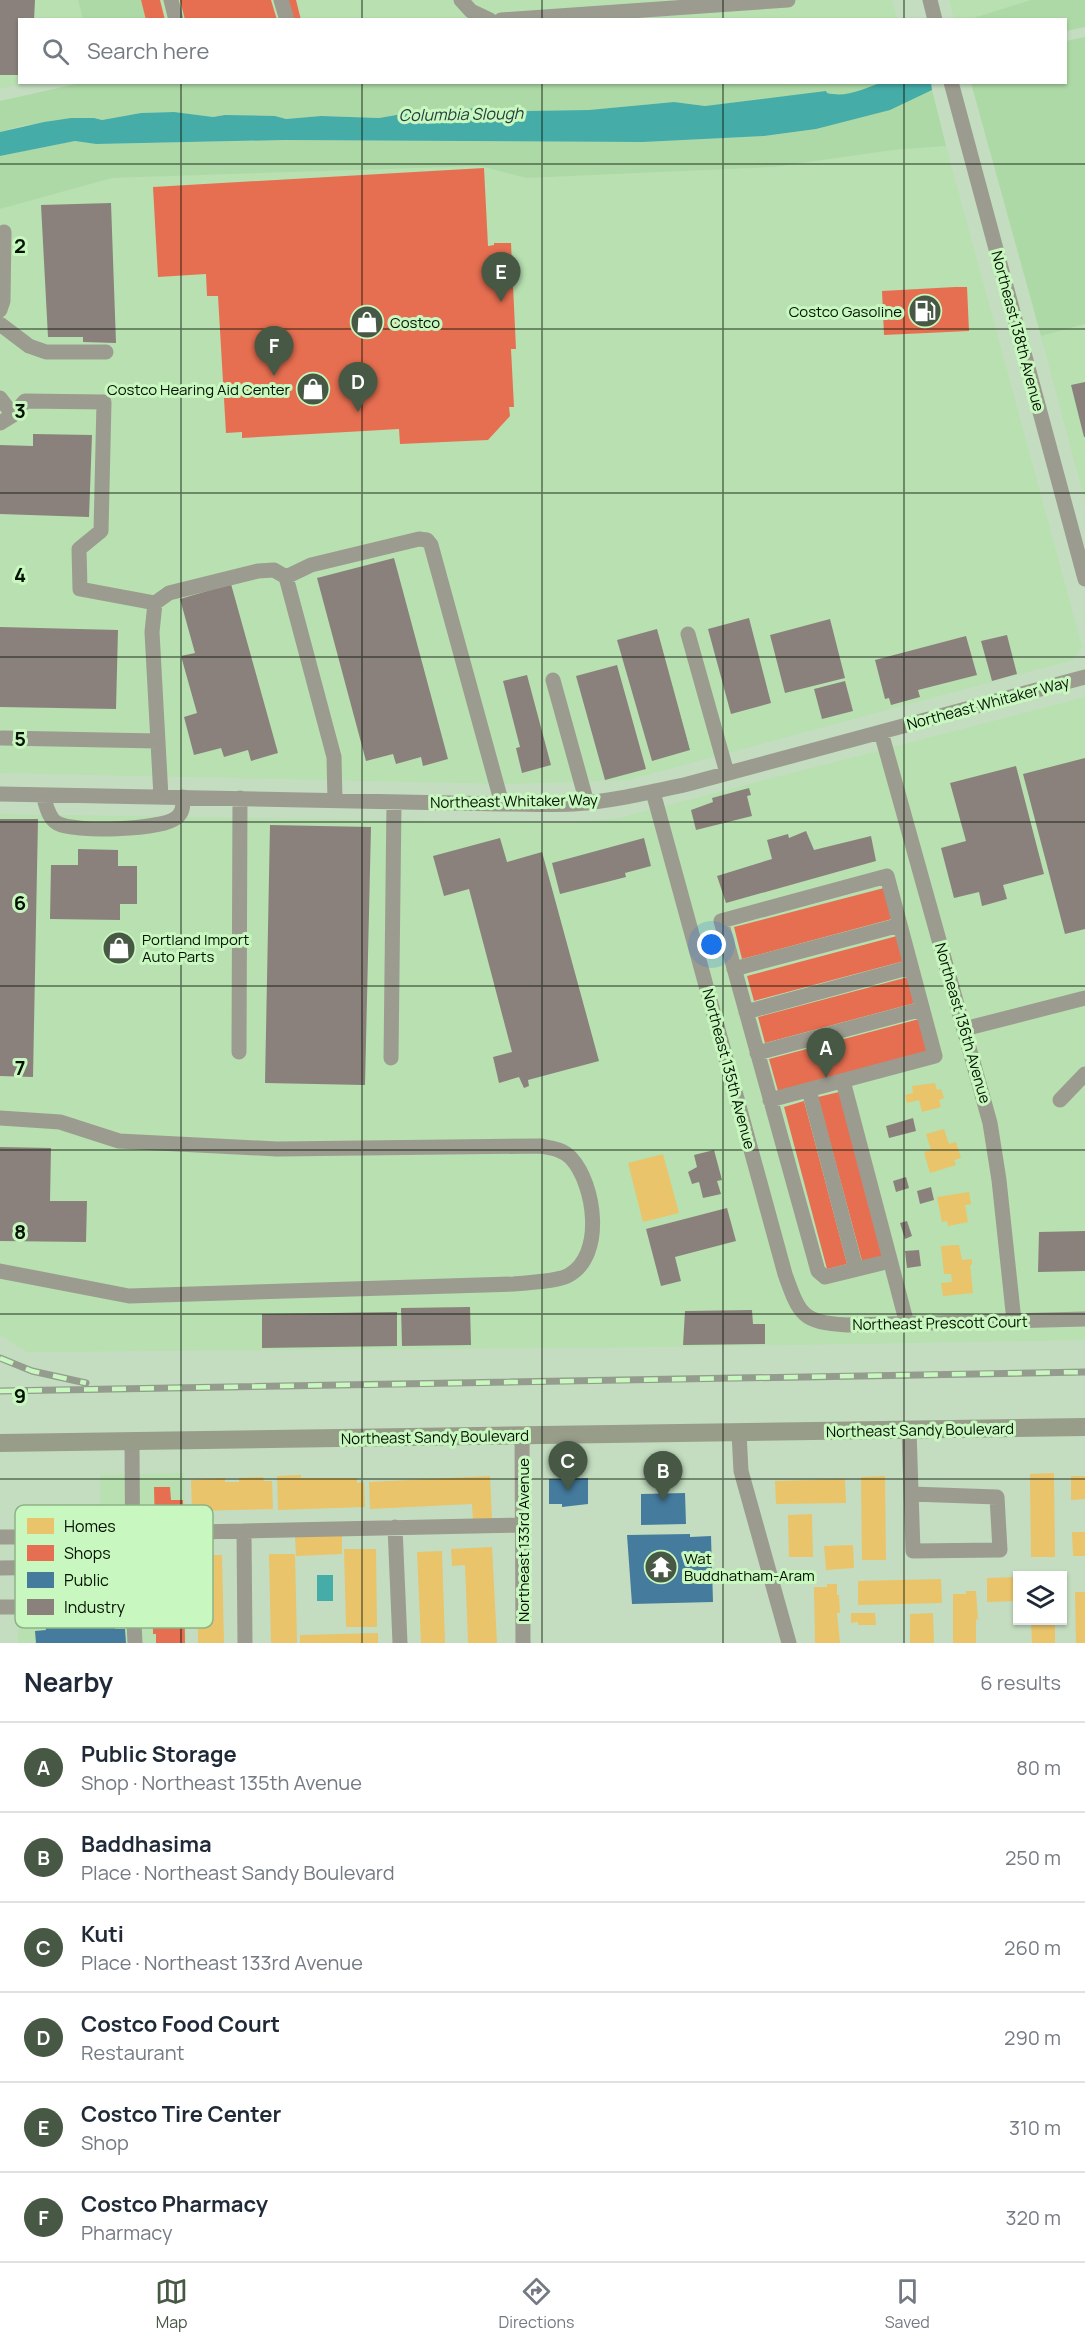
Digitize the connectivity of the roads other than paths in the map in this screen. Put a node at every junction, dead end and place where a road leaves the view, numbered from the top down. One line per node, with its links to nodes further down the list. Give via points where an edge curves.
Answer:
1 (171, 0): 6 (street)
2 (281, 0): 7 (street)
3 (461, 0): 8 (street, via 471,11)
4 (788, 0): 9 (street)
5 (930, 0): 10 (street)
6 (176, 18)
7 (286, 18)
8 (486, 18)
9 (530, 18)
10 (934, 18)
11 (952, 84): 19 (street, Northeast 138th Avenue)
12 (4, 232): 13 (street)
13 (0, 310)
14 (0, 324): 15 (street, via 29,346 46,352)
15 (105, 352)
16 (0, 398): 17 (street)
17 (6, 419): 20 (street, via 26,402 104,402 101,531 79,549 80,589)
18 (286, 577): 20 (street, via 274,570 258,571 169,593); 34 (street, via 334,757); 37 (street, via 311,564 427,540)
19 (1085, 579)
20 (155, 603): 26 (street, via 152,632)
21 (688, 634): 27 (street)
22 (1085, 677): 24 (street, Northeast Whitaker Way)
23 (554, 680): 36 (street)
24 (881, 732): 27 (street, Northeast Whitaker Way); 44 (street, Northeast 136th Avenue)
25 (2, 738): 26 (street)
26 (158, 741): 31 (street)
27 (727, 773): 28 (street, Northeast Whitaker Way)
28 (653, 792): 36 (street, Northeast Whitaker Way); 57 (street, Northeast 135th Avenue, via 785,1274)
29 (0, 794): 30 (street, Northeast Whitaker Way)
30 (43, 795): 31 (street, Northeast Whitaker Way); 32 (street, via 52,819 59,825 93,830 163,825 182,812)
31 (161, 797): 32 (street, Northeast Whitaker Way)
32 (183, 797): 33 (street, Northeast Whitaker Way)
33 (240, 798): 34 (street, Northeast Whitaker Way); 45 (street)
34 (335, 800): 35 (street, Northeast Whitaker Way)
35 (394, 802): 37 (street, Northeast Whitaker Way); 47 (street)
36 (587, 802): 37 (street, Northeast Whitaker Way)
37 (502, 804)
38 (900, 925): 39 (street); 40 (street); 40 (street, via 887,876 721,921)
39 (911, 967): 42 (street); 43 (street)
40 (734, 969): 43 (street)
41 (1085, 998): 44 (street)
42 (922, 1009): 46 (street); 49 (street, via 935,1056)
43 (746, 1012): 46 (street)
44 (964, 1029): 59 (street, Northeast 136th Avenue, via 990,1123)
45 (239, 1052)
46 (757, 1053): 51 (street)
47 (391, 1058)
48 (1085, 1074): 52 (street)
49 (843, 1081): 50 (street); 54 (street)
50 (809, 1090): 51 (street); 55 (street)
51 (770, 1100): 55 (street, via 818,1271 825,1277)
52 (1060, 1100)
53 (0, 1118): 56 (street, via 60,1122 119,1141 277,1149 559,1149 583,1176 593,1229 590,1251 581,1266 568,1276 514,1284 129,1296)
54 (890, 1261): 55 (street); 60 (street)
55 (856, 1269)
56 (0, 1271)
57 (800, 1310): 60 (street, Northeast Prescott Court, via 812,1320 826,1324)
58 (1085, 1319): 59 (street, Northeast Prescott Court)
59 (1014, 1321): 60 (street, Northeast Prescott Court)
60 (907, 1324)
61 (1085, 1427): 62 (main road, Northeast Sandy Boulevard)
62 (909, 1430): 63 (main road, Northeast Sandy Boulevard); 67 (street)
63 (740, 1433): 64 (main road, Northeast Sandy Boulevard); 80 (street, via 741,1471)
64 (522, 1436): 65 (main road, Northeast Sandy Boulevard); 69 (street, Northeast 133rd Avenue)
65 (132, 1442): 66 (main road, Northeast Sandy Boulevard); 68 (street)
66 (0, 1443)
67 (911, 1494): 67 (street, via 913,1551 1000,1550 997,1497)
68 (133, 1505)
69 (523, 1525): 70 (street); 79 (street, Northeast 133rd Avenue)
70 (395, 1527): 71 (street); 78 (street)
71 (244, 1531): 72 (street); 77 (street)
72 (213, 1532)
73 (0, 1568): 74 (street)
74 (15, 1568)
75 (134, 1628): 76 (street)
76 (135, 1643)
77 (245, 1643)
78 (400, 1643)
79 (523, 1643)
80 (789, 1643)

